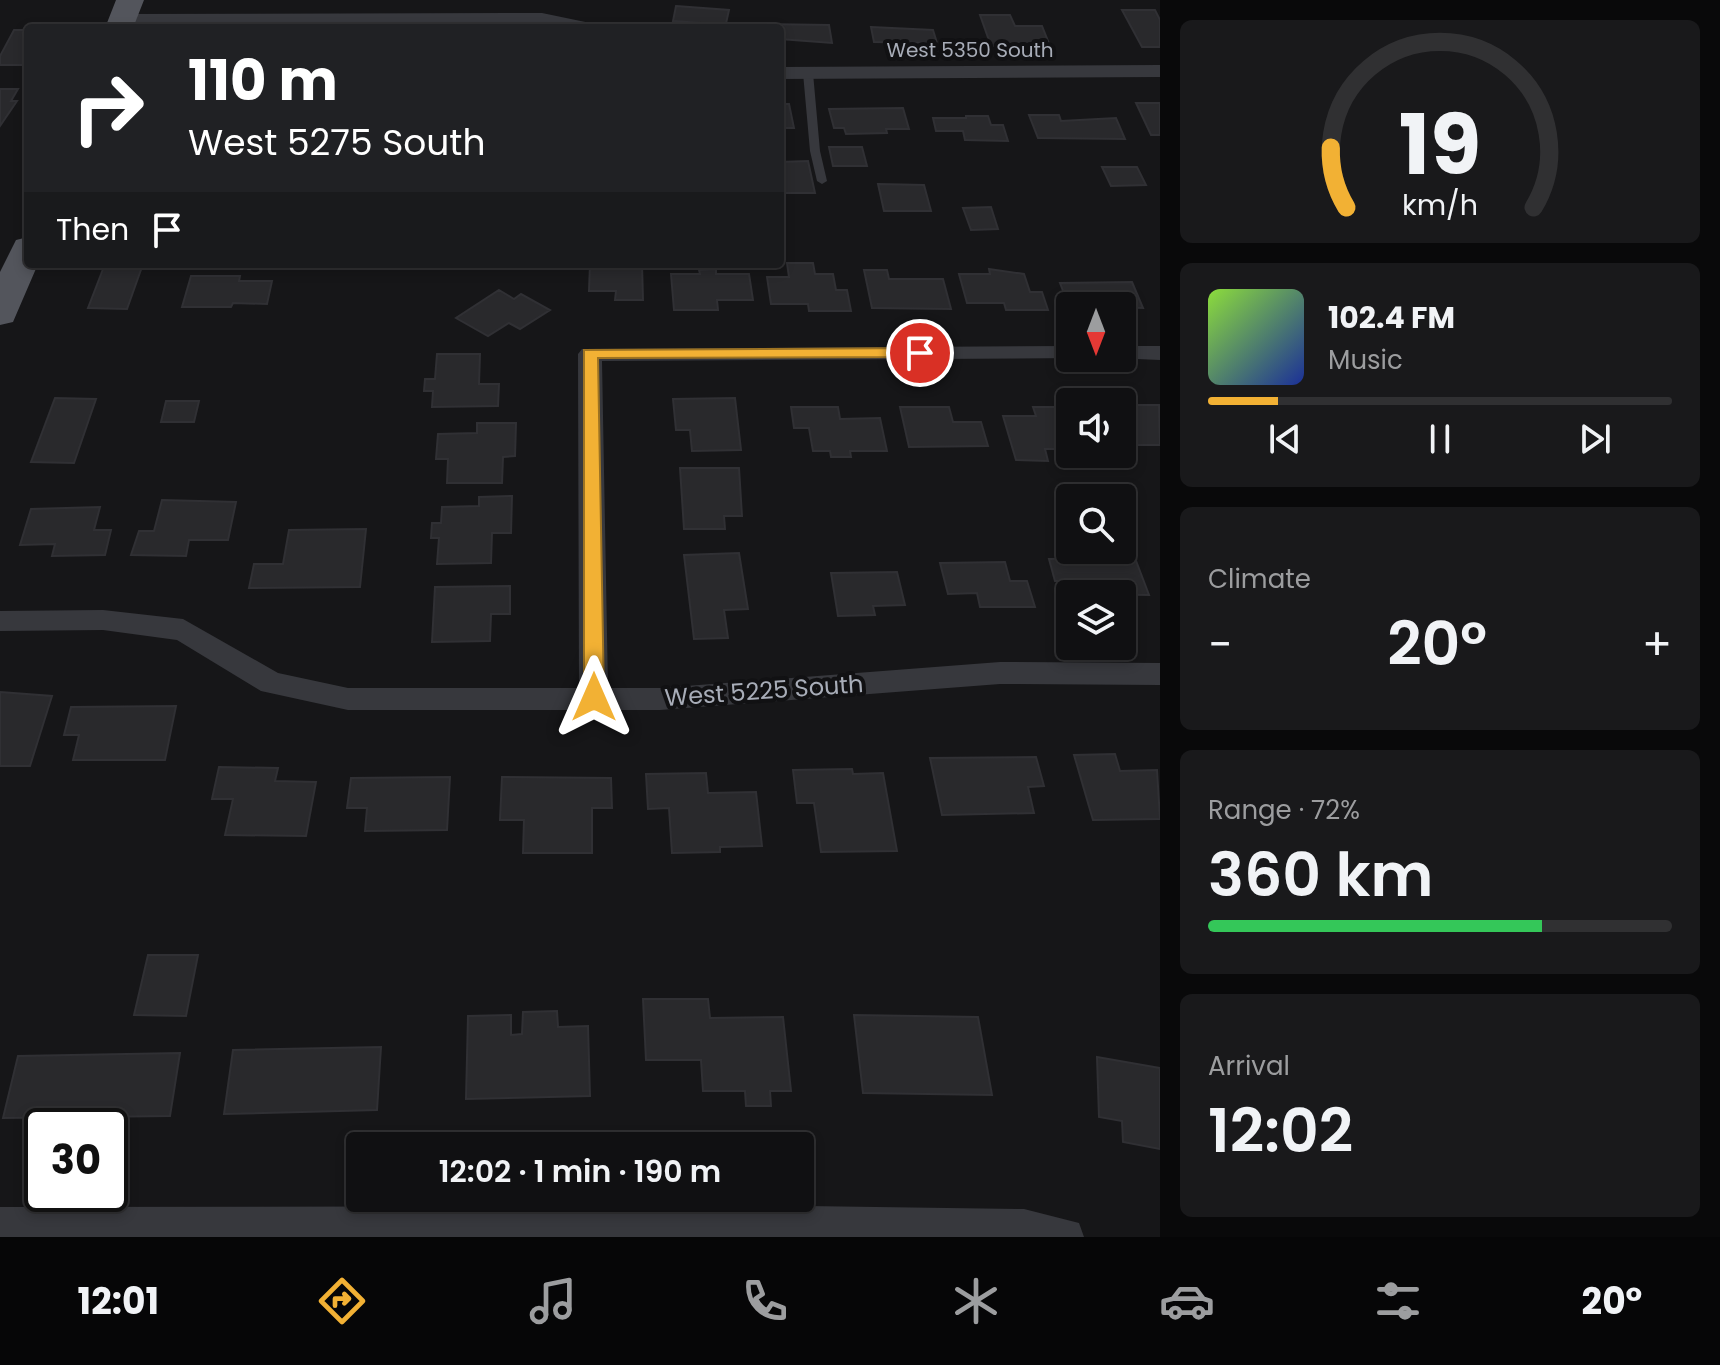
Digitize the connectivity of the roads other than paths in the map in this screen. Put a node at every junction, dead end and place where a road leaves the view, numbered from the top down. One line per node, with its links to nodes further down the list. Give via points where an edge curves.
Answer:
1 (124, 16): 2 (street, via 542,18)
2 (570, 24)
3 (1160, 71): 5 (street, West 5350 South)
4 (784, 73): 5 (street, West 5350 South)
5 (808, 73): 6 (lane)
6 (822, 181)
7 (24, 253): 8 (main road)
8 (7, 281): 9 (main road)
9 (0, 314)
10 (1056, 353): 15 (street, via 590,354)
11 (1136, 353): 12 (street)
12 (1160, 353)
13 (0, 621): 15 (street, West 5225 South, via 103,620 183,630 271,683 348,699)
14 (1160, 674): 15 (street, West 5225 South, via 1000,673 660,699)
15 (594, 697)
16 (0, 1226): 17 (street)
17 (806, 1231): 18 (street, via 1024,1228)
18 (1065, 1237)

